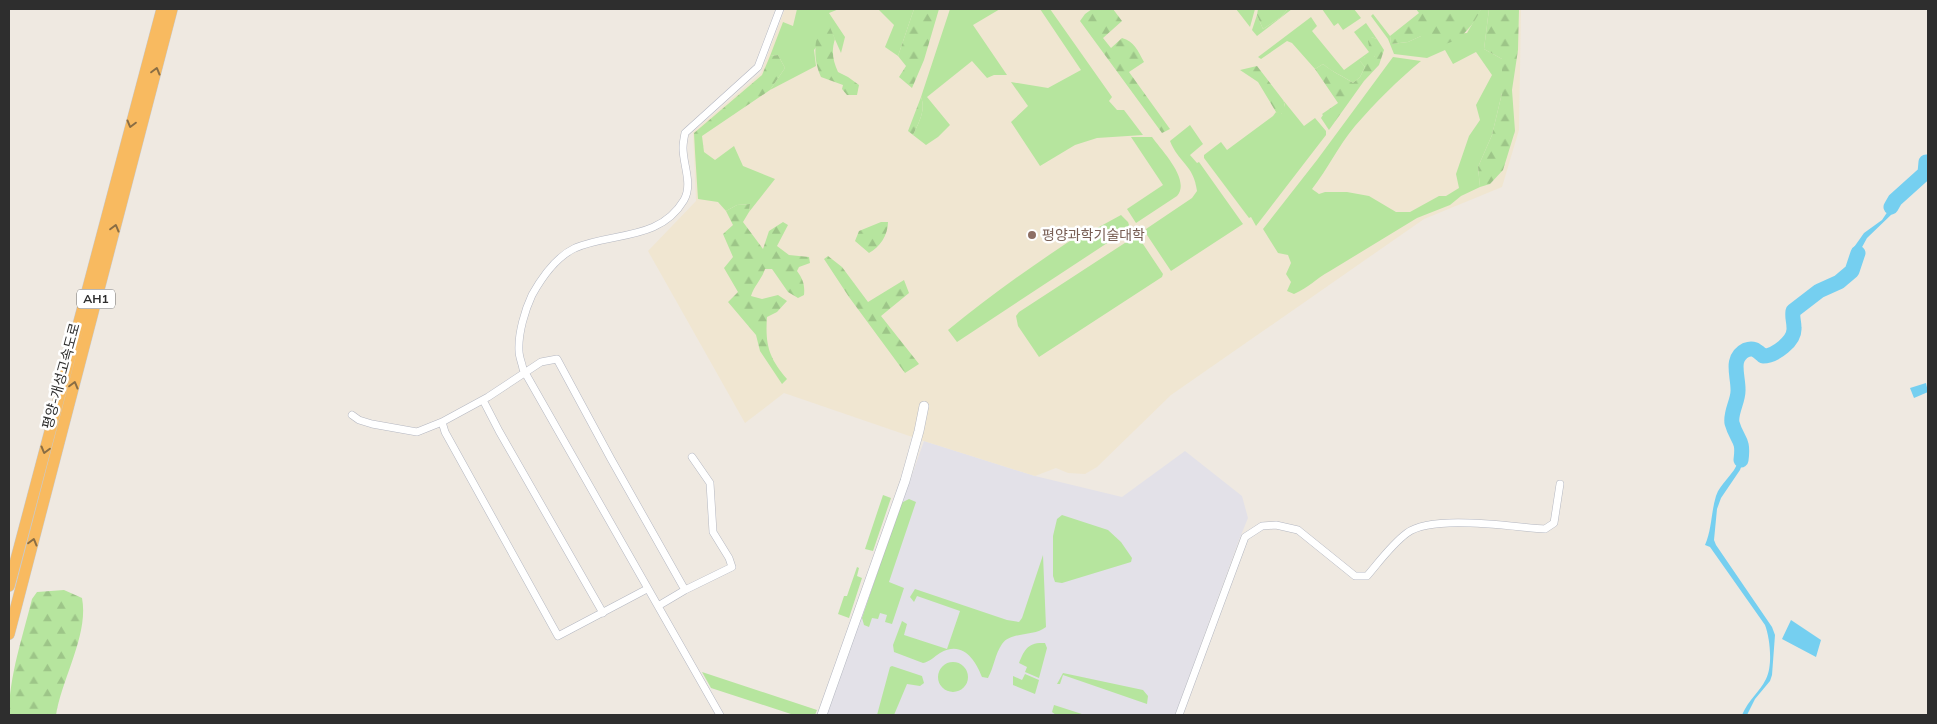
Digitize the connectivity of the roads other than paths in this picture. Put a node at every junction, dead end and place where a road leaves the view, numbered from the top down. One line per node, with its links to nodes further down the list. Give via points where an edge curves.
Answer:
1 (162, 9): 11 (highway, 평양-개성고속도로 / AH1, one-way to 11)
2 (172, 9): 16 (highway, 평양-개성고속도로 / AH1, one-way to 2)
3 (780, 9): 4 (street, via 758,67 685,133 686,193 673,213 661,224 639,234 575,248 561,257 541,279 529,302 522,330 519,351)
4 (525, 372): 5 (street); 12 (street); 13 (street, via 541,362 557,359)
5 (483, 400): 8 (street); 15 (street)
6 (924, 406): 18 (street, via 905,481)
7 (352, 415): 8 (street, via 372,424 417,432)
8 (442, 422): 15 (street, via 558,636)
9 (692, 457): 13 (street, via 710,483 713,532 732,567)
10 (1560, 484): 19 (street, via 1554,523 1545,529 1455,522 1418,527 1407,533 1367,576 1355,576 1298,530 1276,525 1262,526 1245,537)
11 (9, 586)
12 (647, 589): 14 (street); 15 (street)
13 (686, 590): 14 (street)
14 (658, 606): 17 (street)
15 (602, 613)
16 (9, 634)
17 (720, 715)
18 (822, 715)
19 (1179, 715)

